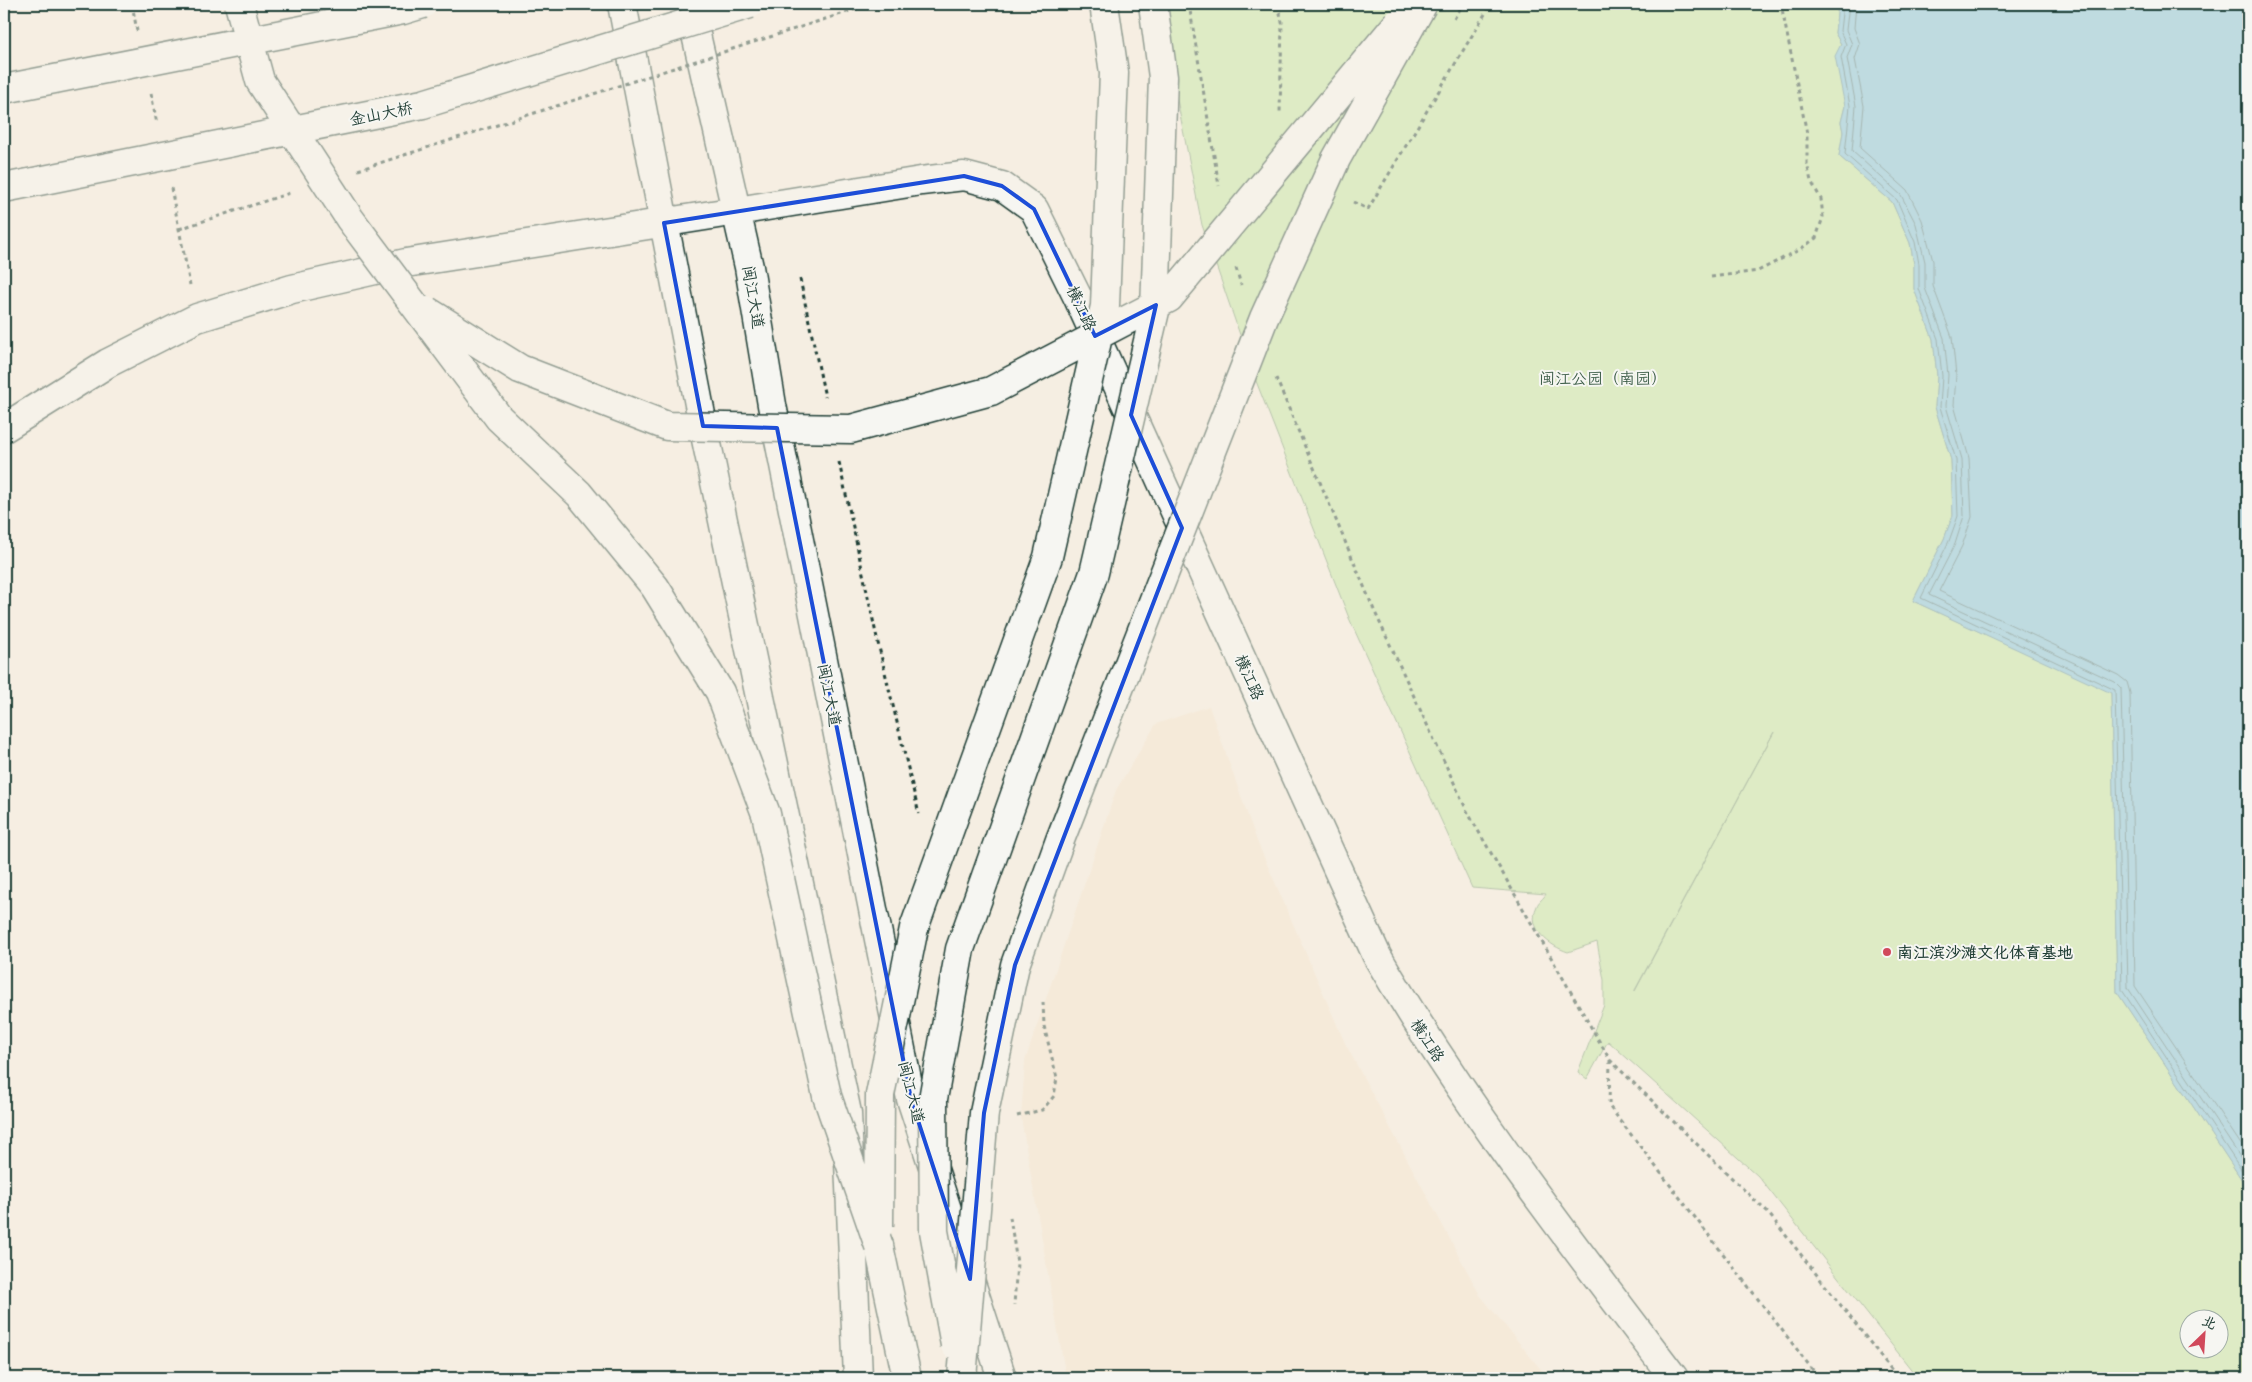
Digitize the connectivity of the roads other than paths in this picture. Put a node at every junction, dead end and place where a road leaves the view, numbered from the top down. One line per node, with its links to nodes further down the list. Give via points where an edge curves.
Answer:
1 (239, 4): 14 (main road, bridge, via 260,81 350,219)
2 (423, 4): 10 (main road, bridge)
3 (622, 4): 13 (main road)
4 (690, 4): 12 (main road, 闽江大道)
5 (750, 4): 11 (main road, 金山大桥, bridge, via 423,104)
6 (1104, 4): 16 (main road, bridge, via 1114,73 1104,306 1048,557 914,928 880,1095)
7 (1152, 4): 19 (main road, bridge, via 1163,77 1155,311 1094,573 960,949 933,1099 934,1232)
8 (1414, 4): 14 (main road, bridge, via 1169,298 991,391 852,429 667,426 520,369)
9 (1423, 4): 19 (main road, bridge, via 1336,159 1264,318 1015,965 984,1113)
10 (4, 89)
11 (4, 188)
12 (737, 211): 13 (main road, 横江路); 20 (main road, 闽江大道, via 772,405 911,1099); 21 (main road, 横江路, via 964,176 1002,186 1034,209 1078,298 1377,956 1430,1044 1514,1167)
13 (664, 223): 15 (main road, 横江路, via 406,264 292,289 196,318 108,363); 17 (main road, via 847,1113)
14 (415, 303): 16 (main road, bridge, via 499,418 580,494 655,587 720,692 766,814 827,1096)
15 (4, 428)
16 (879, 1246): 18 (main road)
17 (858, 1378)
18 (907, 1378)
19 (962, 1378)
20 (1002, 1378)
21 (1674, 1378)

